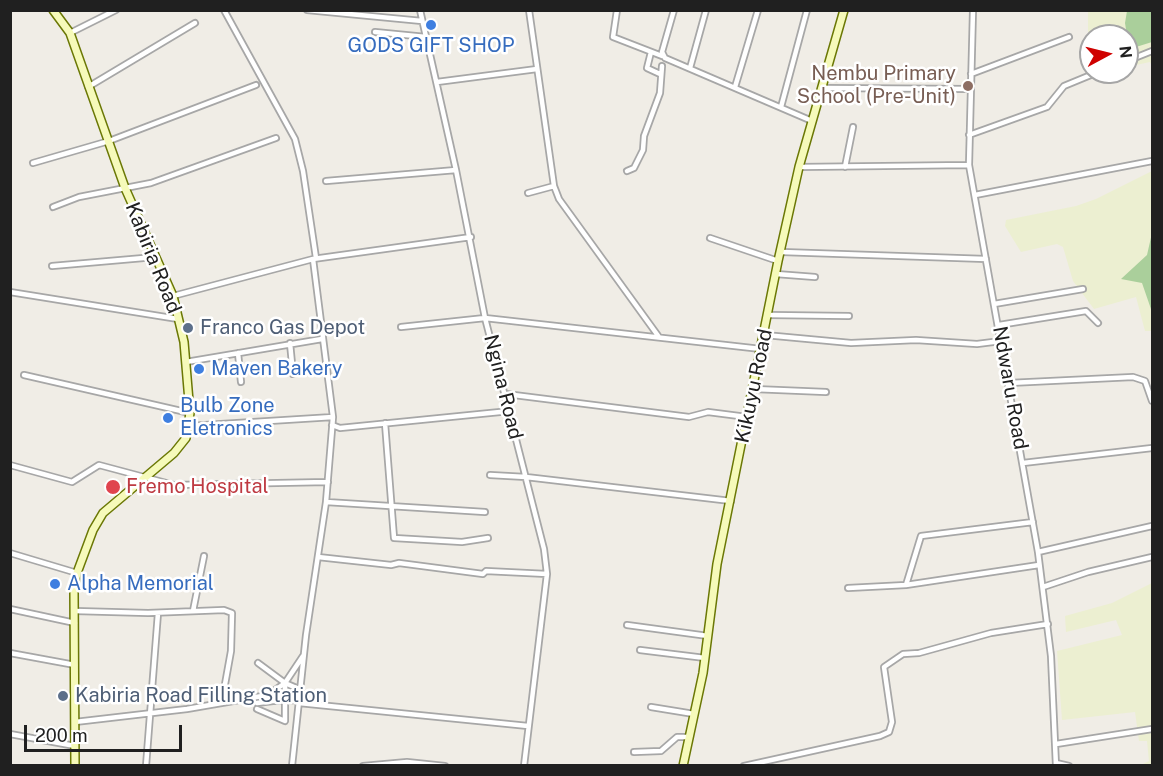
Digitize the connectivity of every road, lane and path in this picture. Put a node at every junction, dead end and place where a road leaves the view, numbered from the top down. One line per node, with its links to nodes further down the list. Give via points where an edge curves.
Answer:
1 (53, 10): 17 (main road, Kabiria Road)
2 (116, 10): 17 (street)
3 (224, 10): 57 (street, via 295,139)
4 (308, 10): 14 (street)
5 (420, 10): 14 (street, Ngina Road)
6 (529, 10): 24 (street)
7 (617, 10): 20 (street, via 613,37)
8 (674, 10): 21 (street)
9 (706, 10): 23 (street)
10 (758, 10): 31 (street)
11 (807, 10): 34 (street)
12 (844, 10): 32 (main road, Kikuyu Road)
13 (973, 10): 26 (street, Ndwaru Road)
14 (422, 21): 18 (street, Ngina Road)
15 (195, 23): 30 (street)
16 (375, 32): 18 (street)
17 (70, 33): 30 (main road, Kabiria Road)
18 (426, 37): 28 (street, Ngina Road)
19 (1070, 37): 26 (street)
20 (651, 52): 21 (street); 25 (street, via 647,69)
21 (662, 56): 23 (street)
22 (662, 66): 25 (street)
23 (690, 68): 31 (street)
24 (537, 69): 28 (street); 48 (street)
25 (660, 74): 46 (street, via 661,88 643,150 634,168)
26 (971, 75): 33 (street, Ndwaru Road)
27 (1079, 80): 37 (street, via 1064,86 1047,107)
28 (437, 82): 45 (street, Ngina Road)
29 (256, 85): 39 (street)
30 (88, 87): 39 (main road, Kabiria Road)
31 (735, 87): 34 (street)
32 (823, 88): 33 (street); 35 (main road, Kikuyu Road)
33 (971, 89): 37 (street, Ndwaru Road)
34 (781, 107): 35 (street)
35 (812, 121): 43 (main road, Kikuyu Road)
36 (853, 127): 44 (street)
37 (969, 135): 42 (street, Ndwaru Road)
38 (276, 138): 49 (street, via 151,183)
39 (110, 141): 41 (street); 49 (main road, Kabiria Road)
40 (1152, 162): 51 (street)
41 (33, 163)
42 (969, 165): 44 (street); 51 (street, Ndwaru Road)
43 (799, 167): 44 (street); 55 (main road, Kikuyu Road)
44 (845, 167)
45 (456, 170): 47 (street); 53 (street, Ngina Road)
46 (627, 171)
47 (326, 181)
48 (554, 186): 50 (street); 75 (street, via 559,199)
49 (125, 188): 52 (street, via 79,197); 56 (main road, Kabiria Road)
50 (528, 193)
51 (975, 195): 58 (street, Ndwaru Road)
52 (53, 207)
53 (471, 237): 57 (street); 69 (street, Ngina Road)
54 (710, 238): 59 (street)
55 (782, 252): 58 (street); 59 (main road, Kikuyu Road)
56 (155, 257): 60 (street); 65 (main road, Kabiria Road)
57 (314, 258): 65 (street); 76 (street)
58 (986, 259): 66 (street, Ndwaru Road)
59 (778, 261): 61 (main road, Kikuyu Road)
60 (52, 266)
61 (776, 274): 62 (street); 67 (main road, Kikuyu Road)
62 (815, 277)
63 (1083, 289): 66 (street)
64 (10, 292): 70 (street)
65 (172, 296): 70 (main road, Kabiria Road)
66 (994, 304): 72 (street, Ndwaru Road)
67 (769, 315): 68 (street); 74 (main road, Kikuyu Road)
68 (849, 316)
69 (486, 318): 73 (street); 75 (street); 88 (street, Ngina Road)
70 (178, 319): 81 (main road, Kabiria Road)
71 (1098, 322): 72 (street, via 1086,311)
72 (999, 325): 77 (street, Ndwaru Road)
73 (401, 327)
74 (765, 335): 77 (street, via 850,343); 79 (main road, Kikuyu Road)
75 (659, 337): 79 (street)
76 (322, 339): 78 (street); 92 (street)
77 (1001, 341): 85 (street, Ndwaru Road)
78 (290, 343): 80 (street); 82 (street)
79 (761, 349): 86 (main road, Kikuyu Road)
80 (238, 352): 81 (street); 84 (street)
81 (186, 362): 91 (main road, Kabiria Road)
82 (292, 374)
83 (24, 375): 91 (street)
84 (241, 382)
85 (1009, 382): 89 (street, via 1133,377 1145,381); 98 (street, Ndwaru Road)
86 (754, 389): 87 (street); 93 (main road, Kikuyu Road)
87 (826, 392)
88 (506, 394): 90 (street, Ngina Road); 93 (street, via 689,417 708,412)
89 (1152, 401)
90 (510, 411): 94 (street); 102 (street, Ngina Road)
91 (190, 413): 96 (main road, Kabiria Road)
92 (333, 417): 95 (street); 96 (street)
93 (748, 417): 104 (main road, Kikuyu Road)
94 (385, 423): 95 (street, via 340,428); 106 (street)
95 (332, 424): 103 (street)
96 (189, 426): 101 (main road, Kabiria Road, via 186,438 174,453)
97 (1152, 448): 98 (street)
98 (1023, 463): 108 (street, Ndwaru Road)
99 (10, 465): 101 (street, via 72,483 99,465)
100 (489, 475): 102 (street)
101 (146, 477): 103 (street, via 174,485); 117 (main road, Kabiria Road, via 103,513)
102 (526, 477): 104 (street); 118 (street, Ngina Road)
103 (328, 482): 105 (street)
104 (731, 501): 129 (main road, Kikuyu Road, via 717,564)
105 (326, 502): 106 (street); 114 (street)
106 (392, 506): 107 (street); 110 (street, via 394,538 462,542)
107 (485, 512)
108 (1033, 522): 111 (street, Ndwaru Road); 119 (street, via 921,536)
109 (1152, 526): 111 (street)
110 (488, 538)
111 (1038, 552): 116 (street, Ndwaru Road)
112 (10, 553): 117 (street)
113 (204, 556): 124 (street)
114 (318, 557): 118 (street, via 483,573); 132 (street)
115 (1152, 557): 120 (street)
116 (1040, 565): 119 (street); 120 (street, Ndwaru Road)
117 (77, 573): 123 (main road, Kabiria Road)
118 (548, 574): 149 (street, Ngina Road)
119 (906, 585): 121 (street)
120 (1042, 587): 127 (street, Ndwaru Road)
121 (848, 588)
122 (10, 609): 126 (street)
123 (75, 610): 125 (street); 126 (main road, Kabiria Road)
124 (193, 610): 125 (street); 139 (street, via 224,610 234,616)
125 (158, 613): 146 (street)
126 (75, 622): 135 (main road, Kabiria Road)
127 (1048, 624): 153 (street, Ndwaru Road); 164 (street, via 903,654 884,667 892,722 889,732)
128 (627, 626): 129 (street)
129 (708, 636): 133 (main road, Kikuyu Road)
130 (640, 650): 133 (street)
131 (10, 653): 135 (street)
132 (304, 654): 136 (street); 137 (street)
133 (705, 658): 147 (main road, Kikuyu Road)
134 (258, 663): 136 (street)
135 (75, 665): 148 (main road, Kabiria Road)
136 (285, 683): 137 (street); 138 (street); 140 (street)
137 (301, 690): 142 (street)
138 (273, 692): 139 (street); 141 (street)
139 (222, 701): 146 (street)
140 (285, 701): 141 (street); 142 (street); 145 (street, via 285,721)
141 (273, 702): 143 (street)
142 (299, 702): 149 (street); 159 (street)
143 (257, 703)
144 (651, 707): 147 (street)
145 (257, 710)
146 (151, 712): 148 (street); 158 (street)
147 (694, 714): 152 (main road, Kikuyu Road)
148 (75, 722): 154 (main road, Kabiria Road)
149 (528, 726): 162 (street, Ngina Road)
150 (1152, 729): 153 (street)
151 (10, 734): 154 (street)
152 (689, 737): 155 (street, via 677,737 661,751); 163 (main road, Kikuyu Road)
153 (1056, 744): 156 (street, Ndwaru Road)
154 (75, 746): 157 (main road, Kabiria Road)
155 (634, 752)
156 (1056, 764): 165 (street)
157 (75, 765)
158 (146, 765)
159 (292, 765)
160 (363, 765): 161 (street)
161 (445, 765)
162 (524, 765)
163 (683, 765)
164 (744, 765)
165 (1069, 765)

